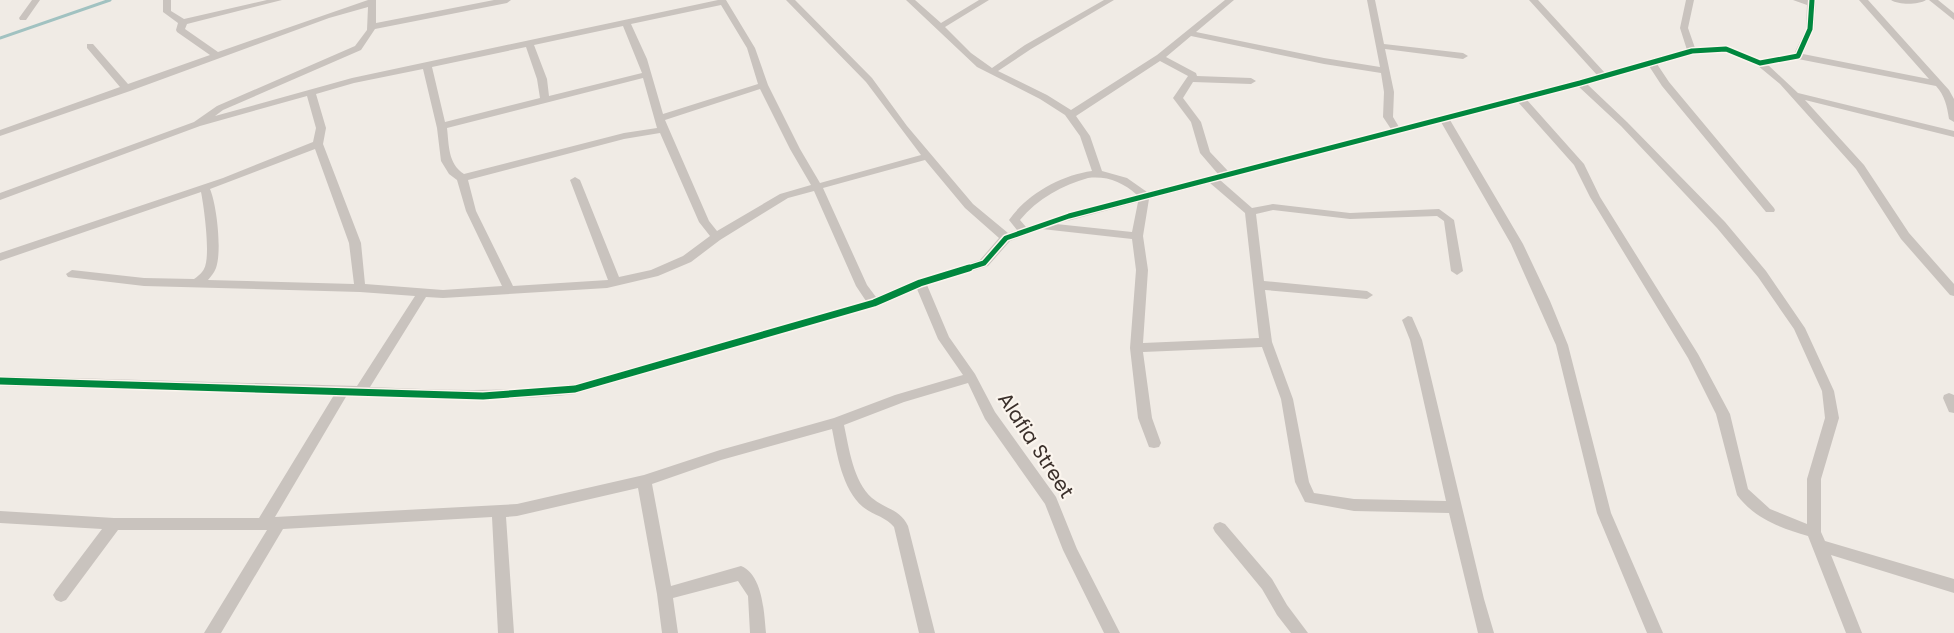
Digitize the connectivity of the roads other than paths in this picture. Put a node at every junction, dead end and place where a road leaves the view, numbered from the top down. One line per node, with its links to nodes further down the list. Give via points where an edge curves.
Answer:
1 (36, 0): 22 (street)
2 (167, 0): 23 (street, via 167,12)
3 (278, 0): 23 (street)
4 (507, 0): 26 (street)
5 (790, 0): 64 (street, via 870,80)
6 (910, 0): 25 (street)
7 (985, 0): 25 (street)
8 (1110, 0): 39 (street)
9 (1230, 0): 27 (street)
10 (1371, 0): 30 (street)
11 (1533, 0): 42 (street)
12 (1690, 0): 31 (street, via 1684,28)
13 (1797, 0): 20 (street)
14 (1863, 0): 46 (street)
15 (1895, 0): 16 (street)
16 (1922, 0)
17 (1933, 0): 21 (street)
18 (372, 1): 26 (street); 32 (street)
19 (722, 1): 24 (street); 47 (street, via 751,48)
20 (1812, 2): 34 (street, via 1810,29)
21 (1954, 17)
22 (23, 18)
23 (183, 22): 32 (street, via 180,30)
24 (626, 23): 28 (street); 41 (street)
25 (941, 26): 39 (street, via 976,62)
26 (371, 27): 57 (street, via 358,48 220,108)
27 (1190, 33): 35 (street); 40 (street)
28 (529, 43): 38 (street); 52 (street)
29 (90, 46): 48 (street)
30 (1381, 46): 33 (street); 40 (street)
31 (1692, 51): 36 (street, via 1726,49); 37 (street)
32 (218, 56): 48 (street)
33 (1463, 56)
34 (1798, 56): 36 (street); 46 (street)
35 (1160, 57): 43 (street, via 1193,75); 53 (street)
36 (1760, 63): 50 (street)
37 (1652, 64): 42 (street); 74 (street)
38 (427, 66): 49 (street); 58 (street)
39 (993, 71): 53 (street)
40 (1385, 71): 60 (street, via 1388,117)
41 (645, 75): 52 (street); 54 (street)
42 (1603, 76): 45 (street)
43 (1193, 79): 44 (street); 66 (street, via 1178,98 1196,122 1204,153)
44 (1251, 81)
45 (1580, 83): 51 (street); 110 (street, via 1721,225 1762,274 1799,328 1828,391 1832,418 1814,478)
46 (1939, 84): 56 (street, via 1949,98)
47 (763, 85): 54 (street); 70 (street)
48 (127, 89): 61 (street)
49 (311, 93): 57 (street); 63 (street, via 321,128)
50 (1794, 94): 62 (street); 91 (street, via 1860,166 1905,236)
51 (1521, 99): 55 (street); 110 (street, via 1579,164 1694,357 1723,414 1747,499 1762,513)
52 (545, 100): 58 (street)
53 (1072, 114): 65 (street, via 1089,143)
54 (662, 118): 59 (street)
55 (1444, 118): 60 (street); 122 (street, via 1517,244 1544,301 1562,345 1604,513)
56 (1954, 119)
57 (197, 124): 73 (street)
58 (441, 126): 67 (street, via 446,161)
59 (663, 130): 67 (street, via 624,136); 79 (street, via 704,222)
60 (1397, 131): 66 (street)
61 (0, 133)
62 (1954, 134)
63 (318, 144): 71 (street); 88 (street, via 355,243)
64 (929, 156): 70 (street); 80 (street, via 969,206)
65 (1098, 174): 72 (street, via 1128,183); 77 (street, via 1075,179 1024,207 1014,220)
66 (1225, 175): 68 (street)
67 (462, 178): 89 (street, via 471,211)
68 (1212, 179): 72 (street); 75 (street)
69 (575, 180): 84 (street)
70 (817, 185): 79 (street, via 784,196); 93 (street, via 862,286)
71 (204, 188): 81 (street); 85 (street, via 210,205 213,260)
72 (1144, 196): 76 (street); 78 (street)
73 (0, 197)
74 (1770, 210)
75 (1250, 212): 82 (street, via 1273,207 1350,216 1439,212 1449,220); 87 (street)
76 (1041, 227): 77 (street); 78 (street)
77 (1023, 231): 80 (street)
78 (1137, 236): 96 (street, via 1143,270)
79 (716, 237): 84 (street, via 687,259 654,273)
80 (1006, 238): 86 (street, via 984,263)
81 (0, 257)
82 (1457, 271)
83 (72, 274): 85 (street)
84 (615, 282): 89 (street)
85 (197, 283): 88 (street)
86 (920, 283): 93 (street); 97 (street, Alafia Street, via 937,327)
87 (1259, 285): 92 (street); 95 (street)
88 (360, 288): 90 (street)
89 (509, 289): 90 (street, via 465,294)
90 (423, 292): 100 (street)
91 (1954, 292)
92 (1367, 295)
93 (874, 303): 100 (street, via 575,389 476,397)
94 (1408, 320): 104 (street)
95 (1266, 342): 96 (street); 104 (street, via 1287,399 1302,482 1310,498 1354,505)
96 (1136, 348): 102 (street, via 1145,418)
97 (971, 377): 101 (street); 119 (street, Alafia Street, via 990,415 1052,501 1070,550)
98 (0, 381): 99 (street)
99 (344, 390): 100 (street); 107 (street)
100 (361, 391)
101 (837, 422): 103 (street); 118 (street, via 844,456 861,495 899,522)
102 (1154, 443)
103 (644, 481): 105 (street); 112 (street)
104 (1454, 507): 121 (street)
105 (500, 511): 107 (street); 115 (street)
106 (0, 517): 108 (street)
107 (271, 523): 108 (street); 114 (street)
108 (114, 524): 113 (street)
109 (1220, 528): 120 (street, via 1267,584)
110 (1817, 539): 111 (street); 123 (street)
111 (1954, 586)
112 (665, 594): 116 (street); 117 (street, via 741,573 755,595)
113 (61, 595)
114 (213, 633)
115 (506, 633)
116 (669, 633)
117 (758, 633)
118 (927, 633)
119 (1112, 633)
120 (1300, 633)
121 (1486, 633)
122 (1655, 633)
123 (1854, 633)

